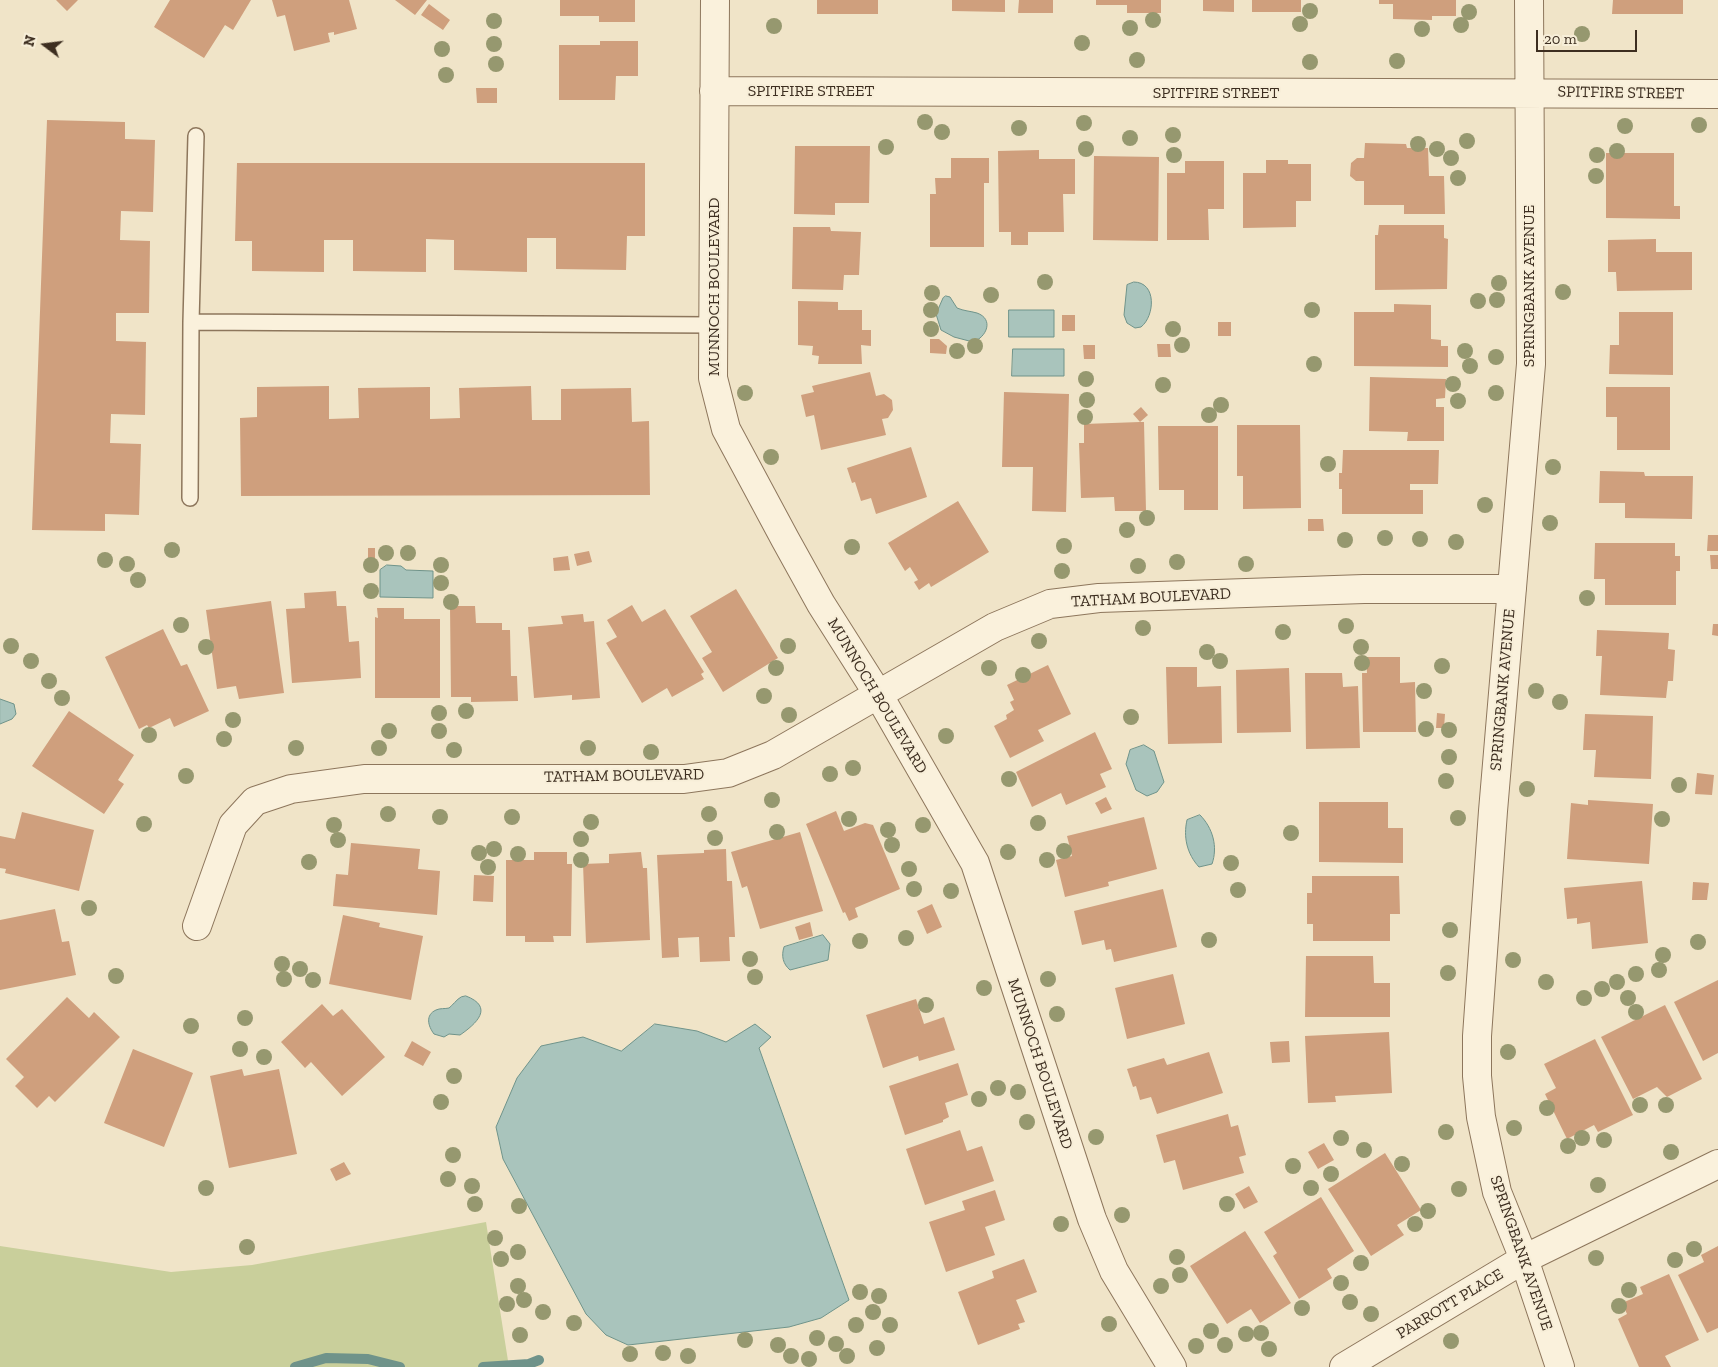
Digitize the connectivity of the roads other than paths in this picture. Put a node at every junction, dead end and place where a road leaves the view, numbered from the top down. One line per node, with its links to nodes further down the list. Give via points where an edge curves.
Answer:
1 (715, 0): 3 (street, MUNNOCH BOULEVARD)
2 (1529, 0): 4 (street, SPRINGBANK AVENUE)
3 (714, 90): 4 (street, SPITFIRE STREET); 8 (street, MUNNOCH BOULEVARD)
4 (1528, 92): 5 (street, SPITFIRE STREET); 10 (street, SPRINGBANK AVENUE, via 1531,364)
5 (1718, 94)
6 (196, 136): 7 (lane)
7 (191, 322): 8 (lane); 9 (lane)
8 (712, 325): 11 (street, MUNNOCH BOULEVARD, via 713,378 726,429 821,604)
9 (190, 498)
10 (1512, 589): 11 (street, TATHAM BOULEVARD, via 1345,590 1099,598 1050,604 995,627); 14 (street, SPRINGBANK AVENUE, via 1477,1036 1481,1117 1489,1159 1497,1192)
11 (878, 694): 12 (street, TATHAM BOULEVARD, via 773,755 728,773 684,779 364,779 275,794 255,801 233,825); 15 (street, MUNNOCH BOULEVARD, via 975,863 1092,1219 1114,1271)
12 (198, 926)
13 (1718, 1164): 14 (street, PARROTT PLACE)
14 (1524, 1259): 16 (street, PARROTT PLACE); 17 (street, SPRINGBANK AVENUE)
15 (1172, 1367)
16 (1344, 1367)
17 (1560, 1367)

